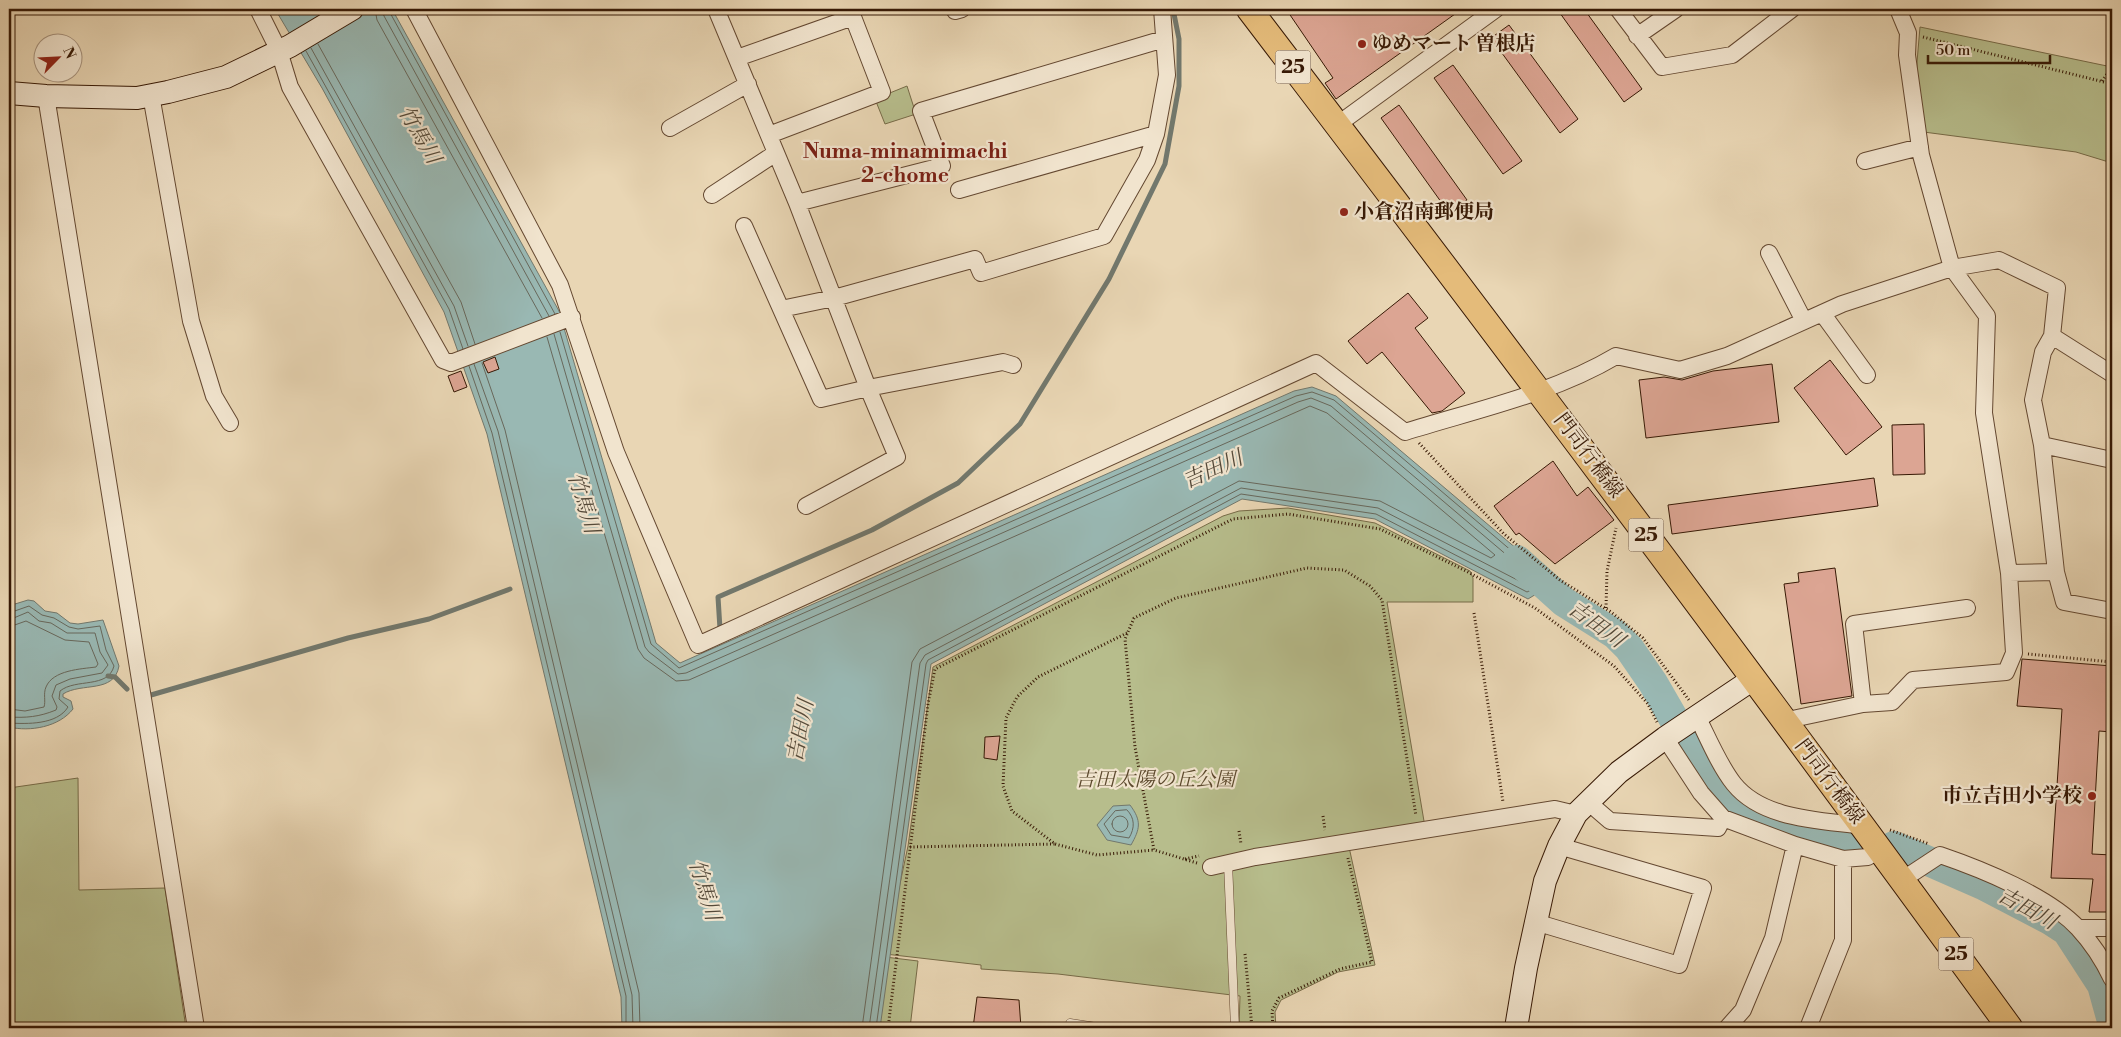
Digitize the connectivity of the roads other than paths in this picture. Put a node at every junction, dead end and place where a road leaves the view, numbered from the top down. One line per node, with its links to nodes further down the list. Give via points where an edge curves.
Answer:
1 (258, 9): 16 (street)
2 (352, 9): 16 (street)
3 (414, 9): 38 (street, via 560,285)
4 (716, 9): 17 (street)
5 (954, 9): 6 (street)
6 (962, 9)
7 (1162, 9): 15 (street)
8 (1249, 9): 22 (main road, 門司行橋線 / 25)
9 (1496, 9): 22 (street)
10 (1618, 9): 14 (street)
11 (1676, 9): 14 (street)
12 (1792, 9): 14 (street, via 1732,55 1662,68)
13 (1898, 9): 26 (street, via 1908,33 1907,55)
14 (1637, 36)
15 (1164, 39): 25 (street, via 1167,75); 31 (street, via 921,111 942,166)
16 (285, 49): 20 (street, via 226,77); 38 (street, via 290,87 443,360 451,363)
17 (737, 58): 18 (street); 24 (street, via 853,17 882,92)
18 (748, 84): 23 (street); 24 (street)
19 (9, 92): 21 (street)
20 (151, 95): 21 (street, via 137,98); 46 (street, via 192,321 214,396)
21 (46, 96): 72 (street)
22 (1337, 124): 45 (main road, 門司行橋線 / 25)
23 (670, 128)
24 (768, 134): 27 (street)
25 (1156, 134): 29 (street); 35 (street, via 1147,160 1104,236 981,272 975,259)
26 (1920, 147): 28 (street); 34 (street)
27 (776, 153): 30 (street); 31 (street)
28 (1865, 161)
29 (959, 190)
30 (712, 195)
31 (797, 203): 35 (street)
32 (744, 226): 36 (street)
33 (1769, 253): 39 (street)
34 (1952, 268): 37 (street); 40 (street, via 1999,260 2057,288); 51 (street, via 1987,316 1984,413)
35 (834, 298): 36 (street); 44 (street)
36 (782, 309): 44 (street, via 821,399)
37 (1822, 313): 39 (street); 43 (street)
38 (569, 319): 45 (street, via 616,452 698,644 1316,363 1405,432)
39 (1804, 322): 45 (street, via 1727,356 1680,370 1616,356 1592,370)
40 (2052, 336): 42 (street); 47 (street, via 2044,352 2034,400)
41 (1013, 365): 44 (street, via 1003,362)
42 (2112, 374)
43 (1867, 375)
44 (868, 388): 49 (street, via 897,456)
45 (1538, 390): 54 (main road, 門司行橋線 / 25)
46 (230, 423)
47 (2042, 445): 48 (street); 50 (street)
48 (2112, 460)
49 (806, 506)
50 (2056, 572): 51 (street); 53 (street, via 2064,602)
51 (2010, 573): 55 (street, via 2014,653 2006,672 1913,680 1892,702)
52 (1967, 608): 55 (street, via 1854,624)
53 (2112, 611)
54 (1753, 679): 56 (main road, 門司行橋線 / 25); 57 (street)
55 (1863, 704): 56 (street)
56 (1783, 721): 60 (main road, 門司行橋線 / 25)
57 (1683, 722): 58 (street, via 1619,772); 59 (street, via 1701,793); 60 (street, via 1746,797 1788,815)
58 (1582, 808): 59 (street, via 1610,822 1718,828); 61 (street); 64 (street, via 1555,809)
59 (1723, 818): 62 (street)
60 (1874, 833): 63 (street, via 1868,857); 66 (main road, 門司行橋線 / 25)
61 (1559, 846): 67 (street, via 1545,881); 67 (street, via 1703,888 1679,965)
62 (1795, 846): 63 (street); 76 (street, via 1773,938 1743,1010)
63 (1843, 859): 77 (street, via 1843,940)
64 (1228, 863): 65 (street); 74 (lane)
65 (1211, 867)
66 (1903, 880): 68 (street, via 1942,855 2000,877 2059,912); 78 (main road, 門司行橋線 / 25)
67 (1535, 922): 75 (street)
68 (2078, 928): 69 (street); 70 (street)
69 (2112, 928)
70 (2112, 979)
71 (1070, 1024): 73 (lane)
72 (196, 1028)
73 (1102, 1028)
74 (1235, 1028)
75 (1516, 1028)
76 (1727, 1028)
77 (1808, 1028)
78 (2010, 1028)

